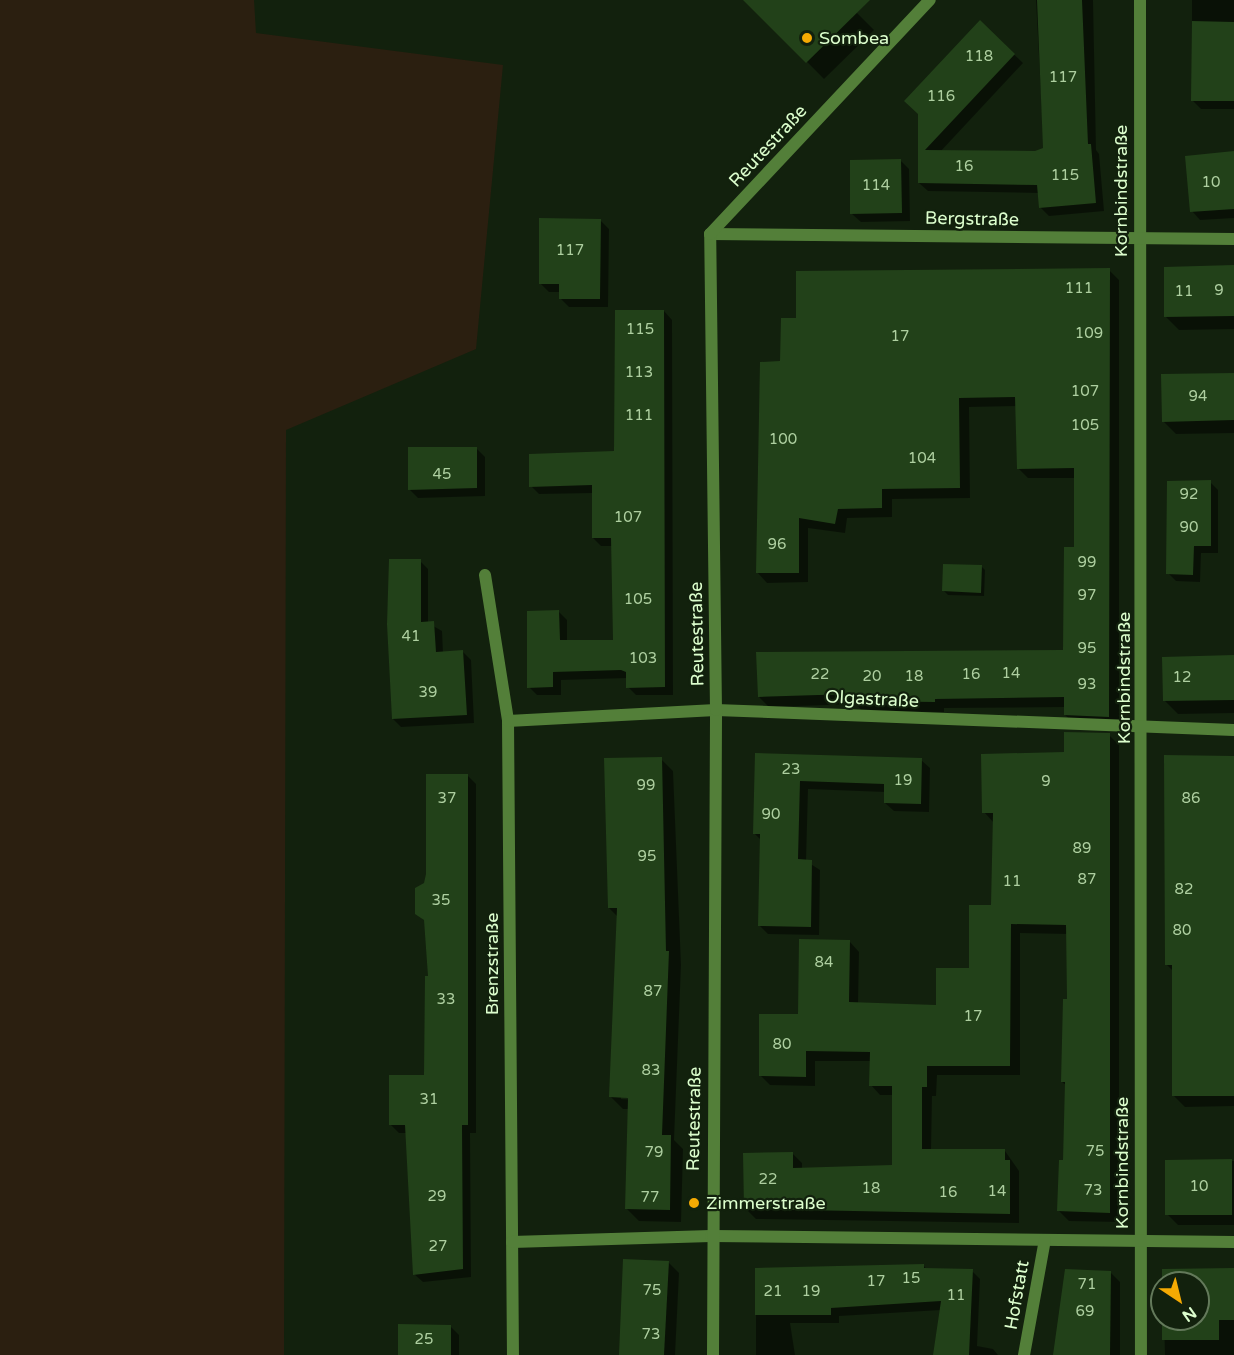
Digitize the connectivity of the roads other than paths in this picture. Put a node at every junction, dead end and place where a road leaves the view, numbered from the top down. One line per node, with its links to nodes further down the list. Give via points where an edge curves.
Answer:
1 (930, 0): 3 (street, Reutestraße)
2 (1140, 0): 4 (street, Kornbindstraße)
3 (710, 234): 4 (street, Bergstraße); 7 (street, Reutestraße)
4 (1138, 239): 5 (street, Bergstraße); 9 (street, Kornbindstraße)
5 (1234, 239)
6 (485, 575): 8 (street, Brenzstraße)
7 (716, 710): 8 (street, Olgastraße); 9 (street, Olgastraße); 11 (street, Reutestraße)
8 (508, 721): 14 (street, Brenzstraße)
9 (1143, 729): 10 (street, Olgastraße); 13 (street, Kornbindstraße)
10 (1234, 730)
11 (711, 1236): 12 (street); 14 (street); 17 (street, Reutestraße)
12 (1045, 1240): 13 (street); 18 (street, Hofstatt)
13 (1140, 1240): 15 (street); 19 (street, Kornbindstraße)
14 (512, 1242): 16 (street, Brenzstraße)
15 (1234, 1242)
16 (513, 1355)
17 (712, 1355)
18 (1024, 1355)
19 (1141, 1355)

